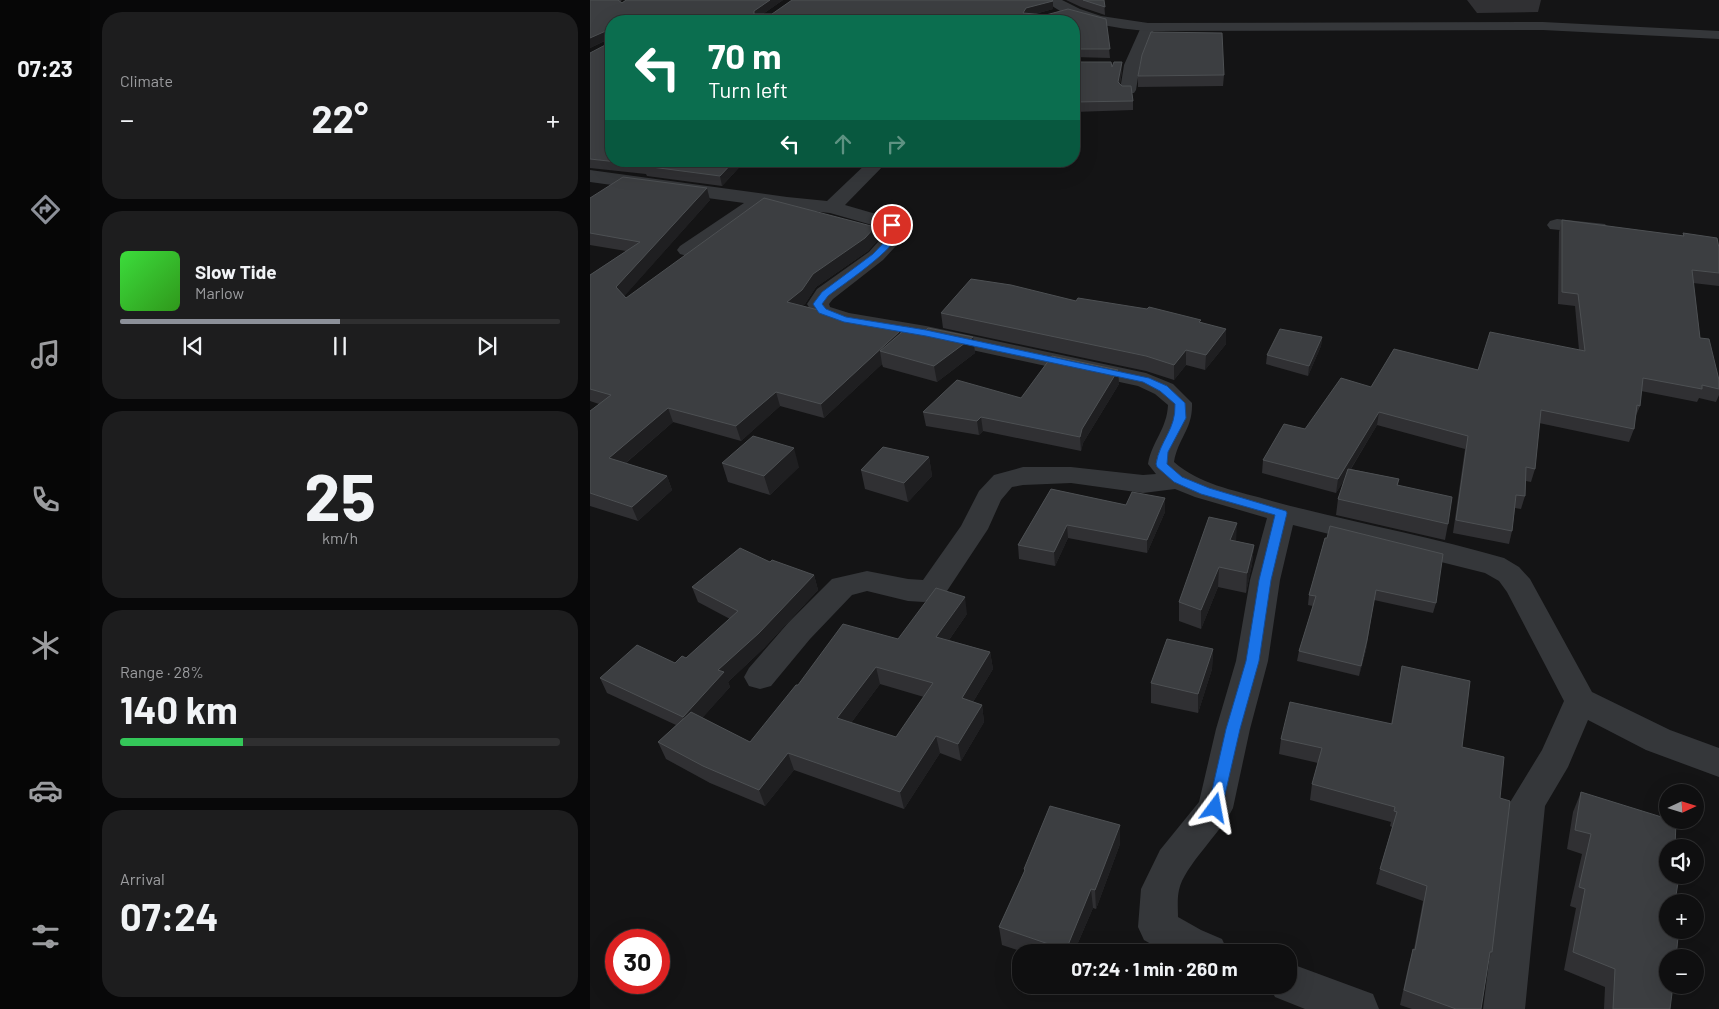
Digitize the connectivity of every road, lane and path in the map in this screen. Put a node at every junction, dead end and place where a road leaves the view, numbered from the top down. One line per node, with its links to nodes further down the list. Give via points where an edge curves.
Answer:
1 (1053, 0): 2 (street)
2 (1068, 11): 3 (street); 4 (street, via 1113,24)
3 (1052, 15)
4 (1148, 27): 5 (street, via 1543,26); 7 (street)
5 (1719, 35)
6 (1113, 65): 7 (street)
7 (1132, 65): 8 (street)
8 (1128, 90)
9 (874, 167): 12 (street)
10 (590, 176): 11 (street)
11 (762, 199): 12 (street); 15 (street)
12 (832, 207): 16 (street, via 892,225 897,230 876,256 825,294 818,304 822,311 844,319 926,333 1146,380 1164,389 1180,403 1180,418 1163,452 1161,464)
13 (1557, 224): 14 (street)
14 (1614, 230)
15 (687, 250)
16 (1178, 480): 17 (street); 18 (street, via 1142,484 1071,475 1023,476 1003,481 989,497 974,529 934,586 924,592 867,581 843,586)
17 (1282, 513): 19 (street, via 1494,565 1509,574 1520,586); 21 (street, via 1265,580 1252,661 1215,808 1173,862 1160,890 1158,927)
18 (760, 677)
19 (1580, 701): 20 (street, via 1658,740); 24 (street, via 1556,757 1526,804)
20 (1719, 763)
21 (1187, 944)
22 (1297, 986): 23 (street)
23 (1358, 1009)
24 (1504, 1009)

